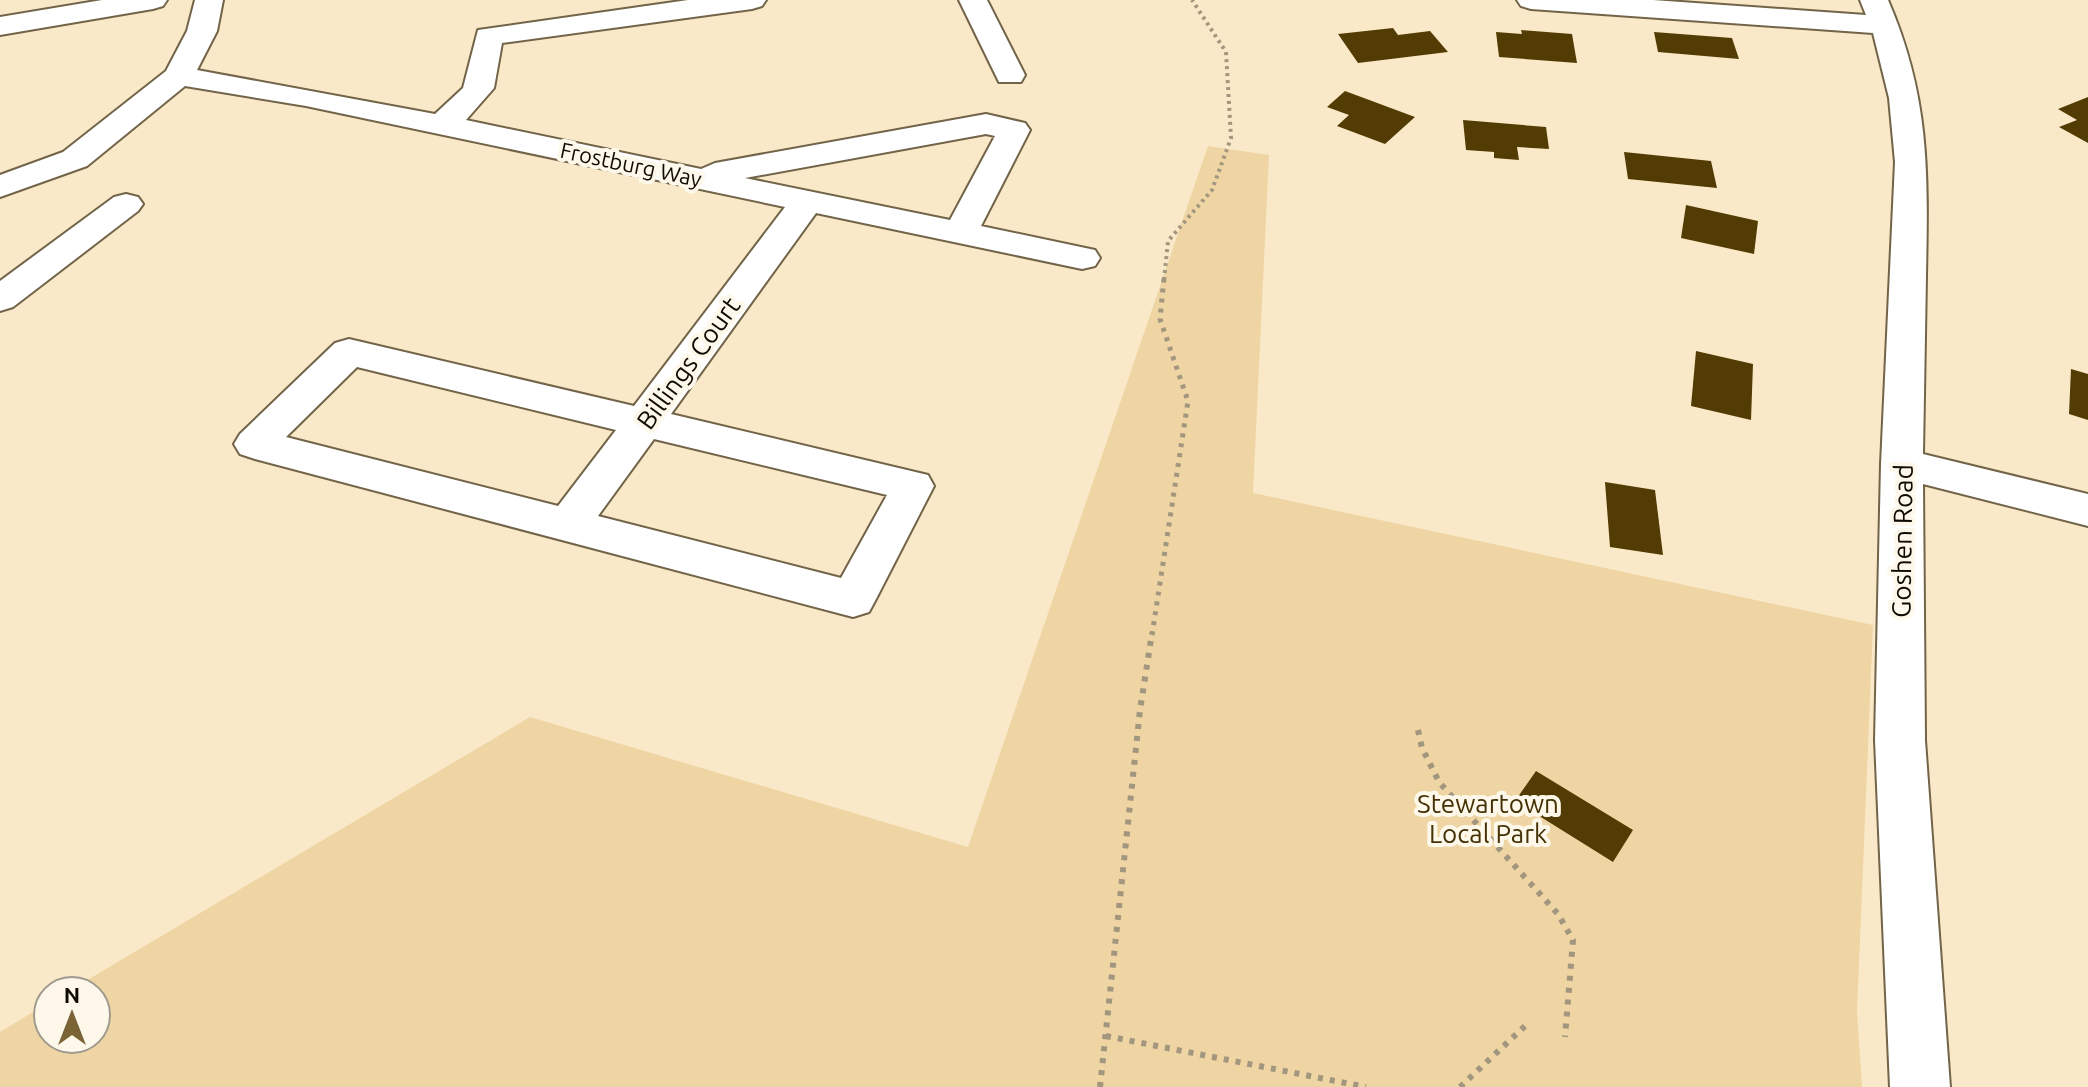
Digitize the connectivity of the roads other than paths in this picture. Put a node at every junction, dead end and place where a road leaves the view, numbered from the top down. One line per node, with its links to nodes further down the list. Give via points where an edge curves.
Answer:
1 (7, 0): 6 (street)
2 (209, 0): 11 (street)
3 (752, 0): 9 (street)
4 (973, 0): 13 (street)
5 (1531, 0): 7 (street)
6 (0, 1)
7 (1622, 3): 8 (street)
8 (1770, 9): 10 (street)
9 (580, 12): 15 (street, via 488,24 485,80 475,97)
10 (1879, 12): 24 (street, Goshen Road, via 1905,98 1912,162)
11 (174, 21): 12 (street, via 107,10); 14 (street)
12 (0, 26)
13 (1010, 75)
14 (179, 76): 15 (street, Frostburg Way); 17 (street, via 75,159)
15 (441, 125): 16 (street, Frostburg Way)
16 (693, 177): 18 (street, Frostburg Way); 20 (street, via 986,124 1014,130)
17 (0, 187)
18 (807, 201): 20 (street, Frostburg Way); 23 (street, Billings Court)
19 (126, 204): 22 (street)
20 (960, 233): 21 (street, Frostburg Way)
21 (1082, 258)
22 (0, 299)
23 (645, 421): 26 (street, Billings Court); 26 (street, via 913,486 853,599); 26 (street, via 349,352 255,444)
24 (1902, 464): 25 (street); 27 (street, Goshen Road, via 1900,740)
25 (2088, 510)
26 (568, 525)
27 (1920, 1087)

